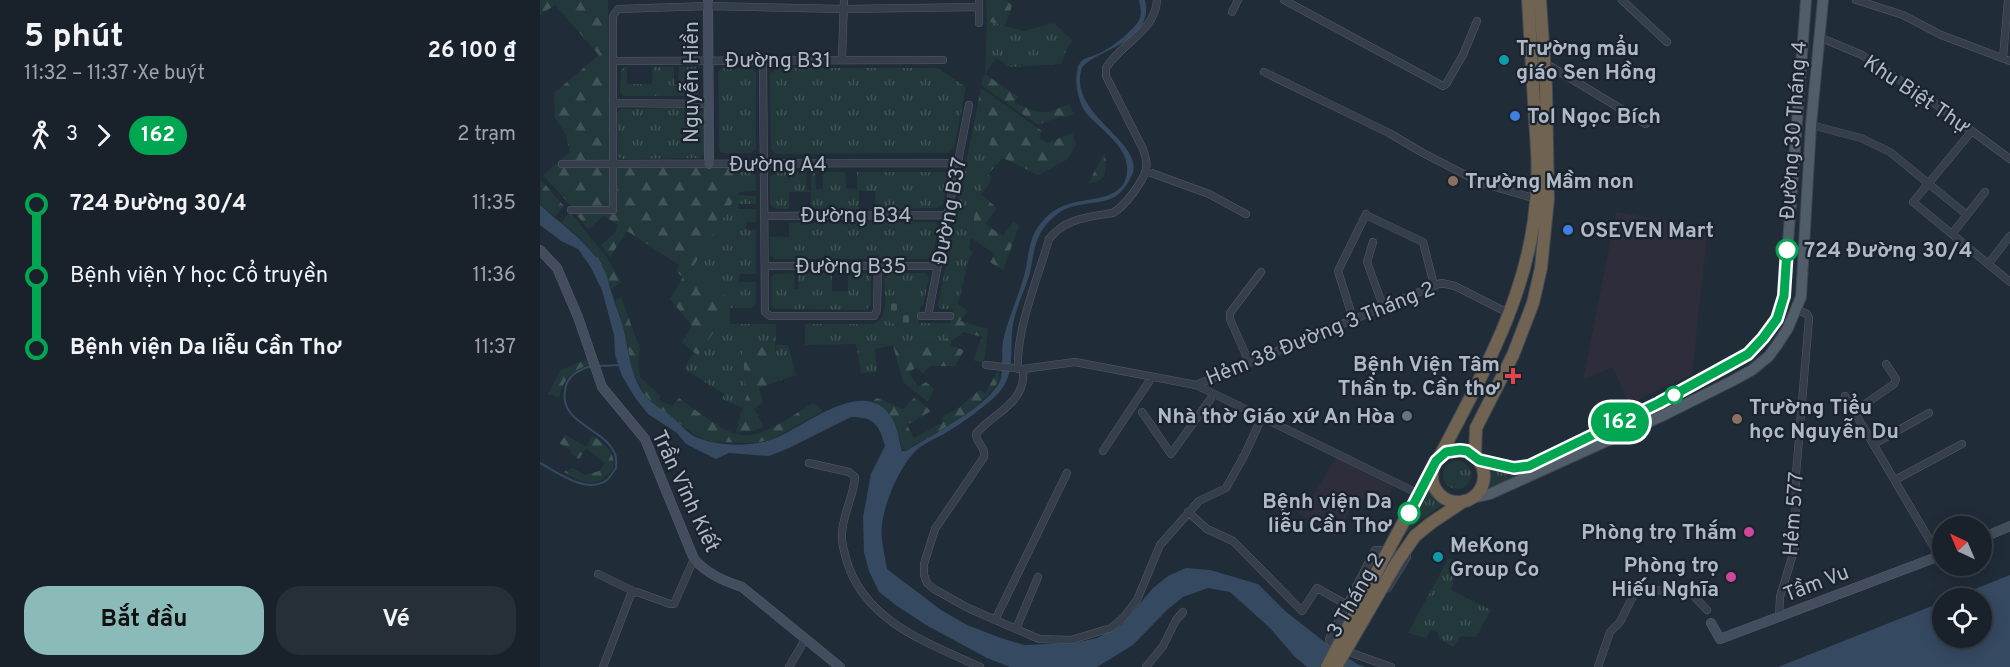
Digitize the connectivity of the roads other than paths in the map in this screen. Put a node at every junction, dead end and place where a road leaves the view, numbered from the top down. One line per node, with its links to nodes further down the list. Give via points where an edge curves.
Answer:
1 (844, 0): 14 (street)
2 (1157, 0): 41 (street, via 1148,26 1106,68 1143,149)
3 (1238, 0): 15 (street)
4 (1284, 0): 17 (street, via 1443,86 1463,55)
5 (1528, 0): 44 (highway)
6 (1540, 0): 27 (highway)
7 (1622, 0): 20 (street)
8 (1806, 0): 74 (main road, Đường 30 Tháng 4, via 1784,296 1777,319 1748,354)
9 (1823, 0): 19 (main road, Đường 30 Tháng 4)
10 (1856, 0): 21 (street, via 1903,15 1941,35)
11 (2008, 0): 16 (street)
12 (708, 3): 14 (street); 22 (street, Nguyễn Hiền); 26 (street, via 616,11)
13 (979, 4): 14 (street); 18 (street)
14 (844, 9): 24 (street)
15 (1232, 12)
16 (2008, 20): 21 (street)
17 (1476, 21)
18 (979, 23)
19 (1819, 37): 33 (main road, Đường 30 Tháng 4); 34 (street, Khu Biệt Thự, via 1862,55)
20 (1667, 42)
21 (2006, 59)
22 (708, 60): 23 (street, Đường B31); 26 (street, Đường B31); 30 (street, Nguyễn Hiền)
23 (763, 60): 24 (street, Đường B31); 40 (street)
24 (842, 60): 25 (street, Đường B31)
25 (943, 60)
26 (613, 61): 29 (street)
27 (1544, 63): 32 (street); 84 (highway, via 1548,199 1541,268 1517,344 1476,428)
28 (1264, 72): 44 (street, via 1481,183)
29 (613, 104): 30 (street); 38 (street)
30 (708, 104): 39 (street, Nguyễn Hiền)
31 (969, 105): 36 (street, Đường B37)
32 (1646, 124)
33 (1811, 125): 42 (street, via 1861,138 1890,152); 62 (main road, Đường 30 Tháng 4, via 1801,297)
34 (1972, 131): 35 (street, Khu Biệt Thự); 42 (street)
35 (2010, 159)
36 (958, 163): 40 (street, Đường A4); 47 (street, Đường B37)
37 (562, 164): 38 (street, Đường A4)
38 (613, 164): 39 (street, Đường A4); 45 (street, via 613,210)
39 (709, 164): 40 (street, Đường A4)
40 (764, 164): 49 (street)
41 (1146, 171): 46 (street, via 1201,191); 69 (street, via 1120,209 1065,223 1049,239 1024,322 1017,355)
42 (1928, 183): 48 (street); 50 (street, via 1913,202)
43 (1985, 192): 48 (street)
44 (1537, 199): 63 (highway, via 1525,266)
45 (571, 210)
46 (1246, 214)
47 (948, 215): 49 (street, Đường B34); 57 (street, Đường B37)
48 (1967, 215): 50 (street)
49 (764, 216): 55 (street)
50 (1952, 234): 54 (street)
51 (2010, 236): 54 (street)
52 (1373, 242): 61 (street, via 1366,262)
53 (540, 250): 98 (street, Trần Vĩnh Kiết, via 557,268 605,393 645,439)
54 (1989, 263): 59 (street)
55 (765, 266): 56 (street, Đường B35); 56 (street, via 764,310 770,316 874,316)
56 (878, 266): 57 (street, Đường B35)
57 (938, 266): 64 (street, Đường B37, via 924,316)
58 (1261, 272): 66 (street, via 1230,313)
59 (2010, 282)
60 (1434, 285): 61 (street, Hẻm 38 Đường 3 Tháng 2); 63 (street, Hẻm 38 Đường 3 Tháng 2, via 1448,283); 65 (street, via 1422,241 1368,216 1338,271)
61 (1383, 306): 65 (street, Hẻm 38 Đường 3 Tháng 2)
62 (1796, 309): 78 (main road, Đường 30 Tháng 4, via 1777,345 1752,370); 105 (street, Hẻm 577, via 1809,318 1796,474 1795,548 1780,597)
63 (1510, 314): 83 (highway)
64 (950, 316)
65 (1353, 319): 66 (street, Hẻm 38 Đường 3 Tháng 2)
66 (1249, 362): 71 (street, Hẻm 38 Đường 3 Tháng 2)
67 (1886, 364): 75 (street, via 1896,379 1894,384)
68 (990, 365): 69 (street)
69 (1019, 369): 70 (street, via 1075,362); 106 (street, via 1024,378 1021,388 1002,412 976,434 984,457 935,529 924,564 927,583 934,589)
70 (1152, 376): 71 (street); 82 (street)
71 (1196, 385): 72 (street)
72 (1214, 394): 76 (street, via 1171,454); 79 (street)
73 (1845, 396): 75 (street)
74 (1659, 403): 78 (main road); 84 (main road, Đường 30 Tháng 4, via 1529,466 1514,468)
75 (1855, 411): 80 (street)
76 (1142, 412)
77 (1929, 413): 80 (street)
78 (1664, 416): 90 (main road, Đường 30 Tháng 4, via 1490,494)
79 (1262, 417): 89 (street); 91 (street, via 1226,488 1205,496)
80 (1874, 444): 88 (street)
81 (1962, 444): 88 (street)
82 (1103, 451)
83 (1440, 456): 84 (highway, via 1460,450); 86 (highway)
84 (1477, 458): 90 (highway, via 1484,480)
85 (809, 463): 114 (street, via 849,472 855,477 842,544 854,580 868,602 909,633)
86 (1433, 468): 89 (highway, 3 Tháng 2); 90 (highway, via 1432,482 1439,494 1451,501)
87 (1067, 473): 106 (street)
88 (1895, 480): 94 (street)
89 (1419, 494): 96 (highway, 3 Tháng 2)
90 (1469, 499): 95 (highway, 3 Tháng 2, via 1431,523)
91 (1188, 512): 102 (street, via 1208,529 1233,541 1302,611 1317,588); 108 (street, via 1160,545 1137,600 1111,628 1071,640 1039,639)
92 (2010, 526): 93 (street)
93 (1992, 534)
94 (1932, 540)
95 (1406, 549): 110 (street, via 1406,558); 117 (highway, 3 Tháng 2, bridge)
96 (1385, 556): 102 (street, via 1376,550); 116 (highway, 3 Tháng 2, bridge)
97 (1932, 558): 105 (street, Tầm Vu)
98 (694, 560): 101 (street, via 674,604); 109 (street, Trần Vĩnh Kiết, via 725,582 742,587)
99 (598, 574): 101 (street)
100 (1038, 577): 108 (street)
101 (635, 592): 111 (street, via 630,596)
102 (1347, 605): 110 (street, via 1329,639)
103 (1707, 610): 119 (street, via 1685,591 1636,590 1620,622 1610,632)
104 (1184, 612): 115 (street)
105 (1779, 617): 107 (street, Tầm Vu, via 1720,639)
106 (995, 620): 108 (street)
107 (1711, 623)
108 (1016, 629)
109 (806, 638): 112 (street); 113 (street, Trần Vĩnh Kiết)
110 (1349, 652): 118 (street)
111 (603, 667)
112 (789, 667)
113 (840, 667)
114 (980, 667)
115 (1146, 667)
116 (1327, 667)
117 (1336, 667)
118 (1391, 667)
119 (1598, 667)

